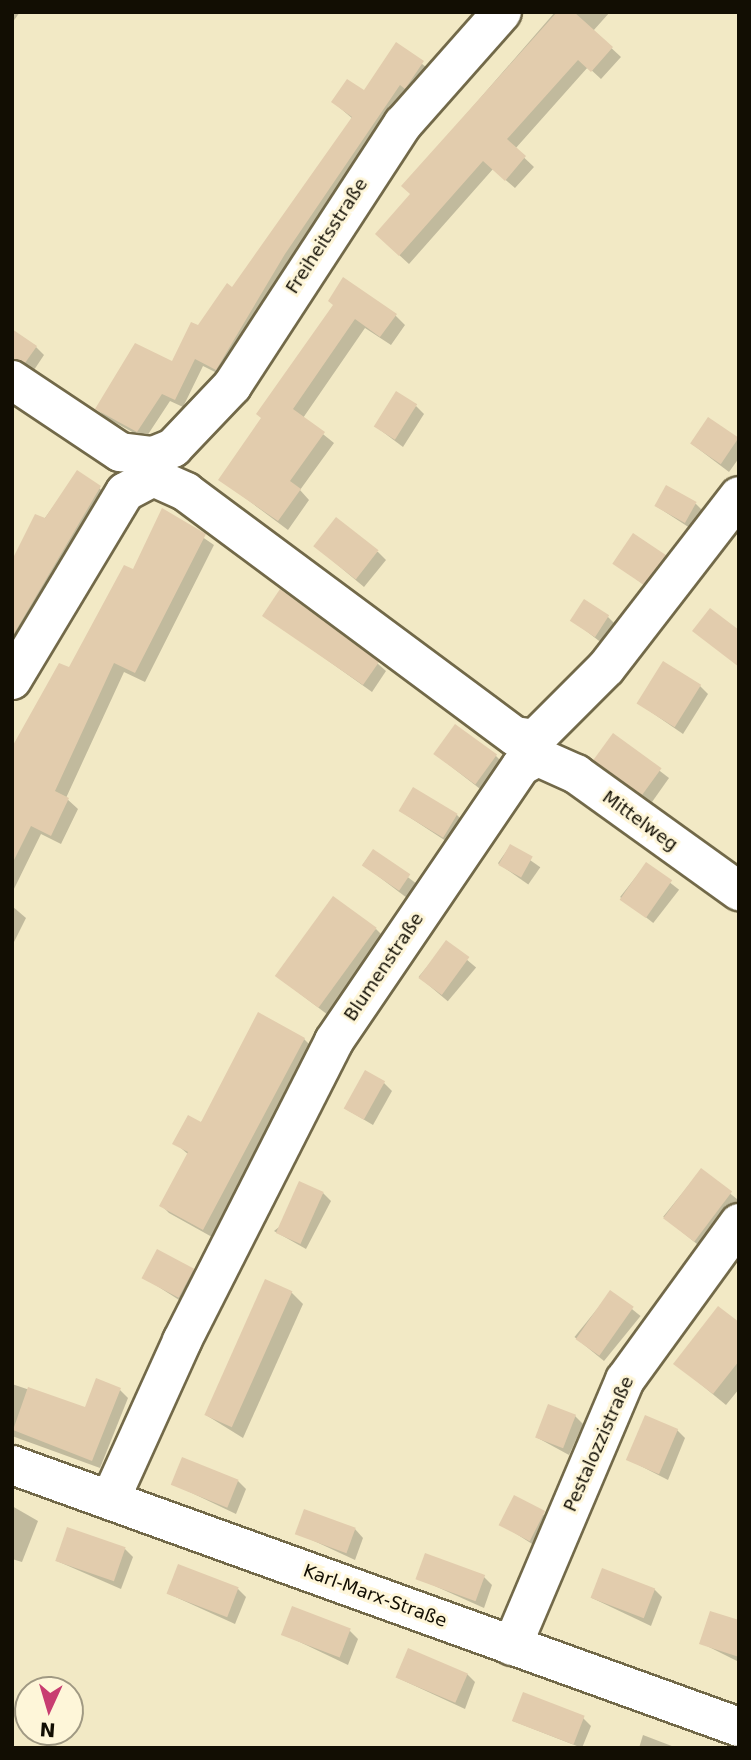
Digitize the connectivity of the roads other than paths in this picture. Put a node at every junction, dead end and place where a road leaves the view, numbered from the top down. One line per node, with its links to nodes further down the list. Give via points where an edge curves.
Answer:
1 (502, 12): 3 (street, Freiheitsstraße, via 403,124 232,386)
2 (12, 380): 3 (street, via 120,452)
3 (153, 466): 5 (street, Freiheitsstraße, via 125,492); 6 (street)
4 (739, 496): 6 (street, Blumenstraße, via 606,668)
5 (12, 680)
6 (537, 748): 7 (street, Mittelweg); 10 (street, Blumenstraße, via 334,1041 181,1341)
7 (739, 891)
8 (739, 1223): 11 (street, Pestalozzistraße, via 625,1380)
9 (12, 1465): 10 (street, Karl-Marx-Straße)
10 (110, 1500): 11 (street, Karl-Marx-Straße)
11 (512, 1646): 12 (street, Karl-Marx-Straße)
12 (739, 1727)

